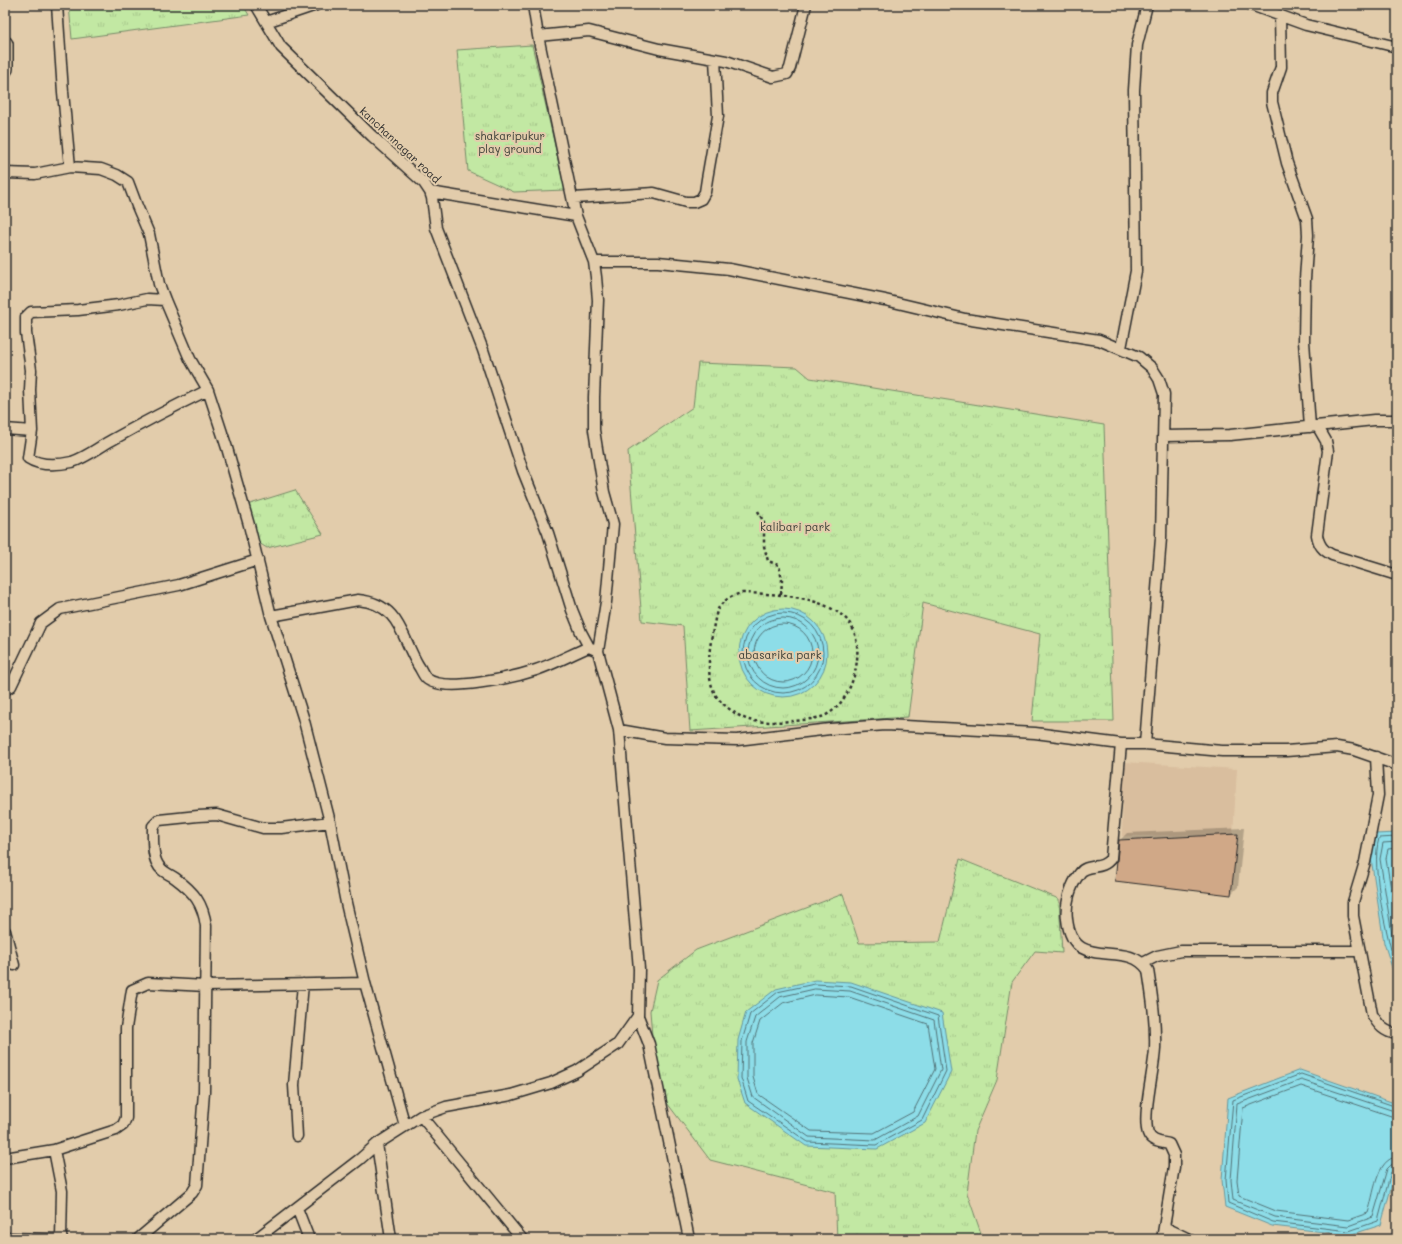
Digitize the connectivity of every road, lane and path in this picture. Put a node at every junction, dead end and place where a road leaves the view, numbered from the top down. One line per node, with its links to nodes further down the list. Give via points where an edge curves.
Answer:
1 (58, 5): 15 (street)
2 (256, 5): 9 (street, kanchannagar road)
3 (316, 5): 9 (street)
4 (534, 5): 10 (street)
5 (806, 5): 13 (street, via 787,74 773,77)
6 (1147, 5): 22 (street, via 1137,45 1134,90 1136,271)
7 (1251, 5): 8 (street)
8 (1280, 16): 12 (street); 25 (street, via 1281,67 1272,93 1272,102 1287,163 1307,219 1304,341)
9 (266, 22): 17 (street, kanchannagar road, via 281,47 424,183)
10 (538, 36): 13 (street, via 588,30 659,49); 18 (street)
11 (5, 44): 14 (main road)
12 (1397, 48)
13 (715, 59): 18 (street, via 718,116 705,192 701,199 686,202 654,193)
14 (5, 69)
15 (70, 167): 16 (street, via 35,174); 21 (street, via 101,168 128,182 148,234)
16 (5, 173)
17 (430, 192): 19 (street, kanchannagar road); 34 (street, via 438,234 483,350 523,471 548,533 572,610 581,632)
18 (574, 198): 19 (street)
19 (576, 216): 20 (street)
20 (594, 262): 22 (street, via 658,262 729,269 885,300 965,320 1099,340); 34 (street, via 598,300 594,430 604,492 613,524 606,602)
21 (165, 300): 23 (street, via 190,359); 27 (street, via 147,298 119,305 27,314)
22 (1121, 348): 28 (street, via 1139,356 1160,379 1164,394)
23 (208, 390): 27 (street, via 72,462 54,464 35,462 28,458); 30 (street)
24 (1397, 420): 25 (street)
25 (1314, 427): 28 (street, via 1230,435); 31 (street, via 1326,440 1328,451 1318,543 1323,550 1332,555)
26 (5, 429): 27 (street)
27 (32, 431)
28 (1163, 436): 38 (street, via 1161,538)
29 (758, 510): 32 (path, via 764,523 764,546 768,560 779,565)
30 (258, 560): 33 (street); 35 (street, via 179,585 60,609 41,623 11,686)
31 (1397, 575)
32 (781, 595): 32 (path, via 822,605 844,617 854,632 856,642 852,682 847,696 826,716 788,722 749,720 728,708 714,694 709,660 718,609 729,597 736,594)
33 (272, 616): 34 (street, via 358,600 367,601 392,615 401,626 409,648 426,678 447,686 475,684 536,670); 41 (street, via 303,717)
34 (594, 649): 36 (street)
35 (5, 690)
36 (619, 730): 37 (street, via 665,738 737,740 886,725 1035,733); 49 (street, via 639,969)
37 (1121, 744): 38 (street); 44 (street, via 1111,858 1101,867 1084,869 1080,873 1066,904 1067,918 1073,942 1085,950 1133,957)
38 (1145, 744): 39 (street, via 1222,751 1286,751 1337,747)
39 (1376, 757): 40 (street); 43 (street, via 1378,795 1365,862 1353,902)
40 (1397, 765)
41 (330, 822): 46 (street, via 346,904); 48 (street, via 262,828 217,815 159,820 153,826 156,862 164,873 175,878 198,898 204,910)
42 (5, 931): 45 (street)
43 (1359, 951): 44 (street, via 1181,951 1157,956); 50 (street, via 1372,1014 1377,1024)
44 (1143, 963): 58 (street, via 1148,970 1156,1032 1146,1126 1154,1140 1169,1144 1174,1154)
45 (14, 965)
46 (366, 983): 47 (street); 52 (street)
47 (302, 984): 48 (street); 53 (street, via 294,1084)
48 (206, 986): 55 (street, via 148,983 132,990 126,1028 126,1118 123,1125 116,1130); 61 (street, via 204,1092 197,1185)
49 (638, 1016): 51 (street, via 618,1044 577,1071 551,1083 511,1095 446,1107); 66 (street, via 649,1044)
50 (1397, 1034)
51 (421, 1116): 52 (street); 65 (street)
52 (405, 1126): 54 (street)
53 (297, 1136)
54 (377, 1144): 57 (street); 64 (street)
55 (54, 1150): 56 (street); 60 (street, via 62,1191)
56 (5, 1158)
57 (297, 1208): 62 (street); 63 (street)
58 (1164, 1227): 67 (street); 68 (street)
59 (5, 1238): 60 (street)
60 (62, 1239)
61 (138, 1239)
62 (256, 1239)
63 (309, 1239)
64 (391, 1239)
65 (522, 1239)
66 (689, 1239)
67 (1162, 1239)
68 (1189, 1239)

